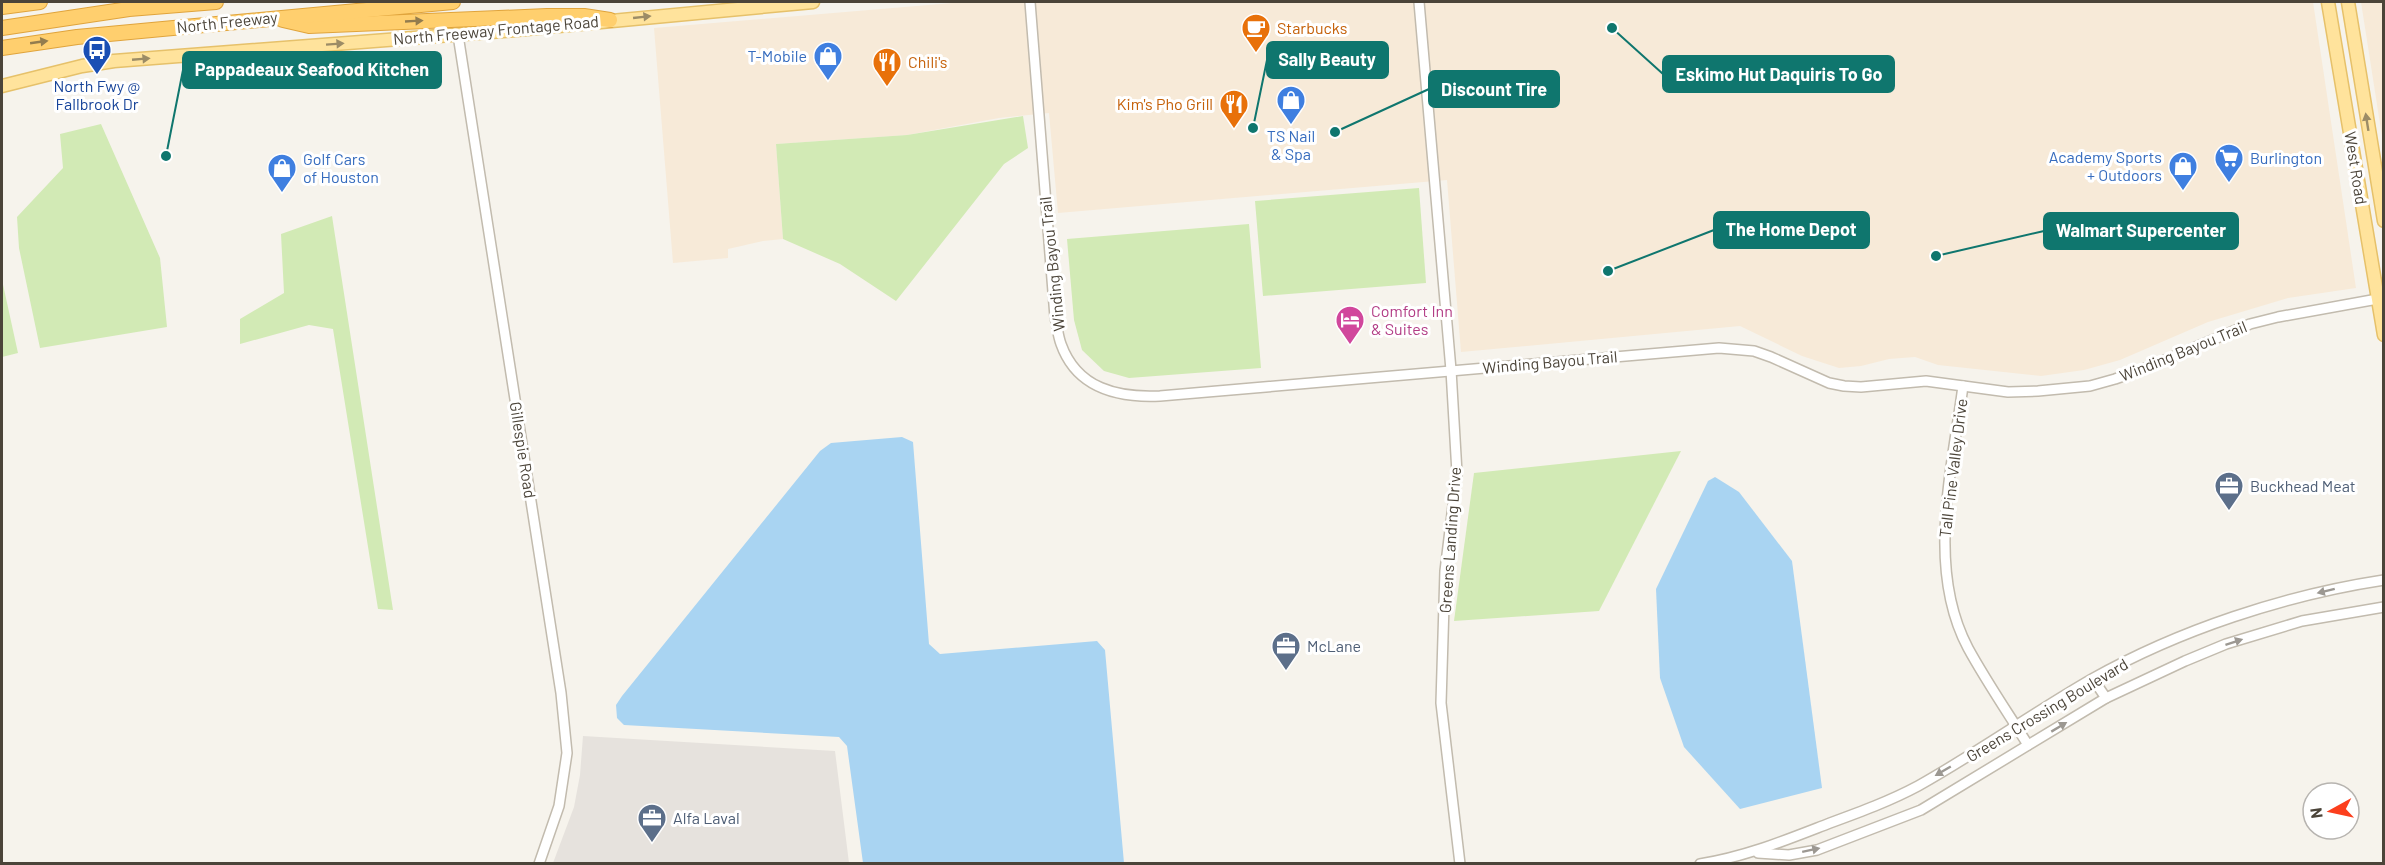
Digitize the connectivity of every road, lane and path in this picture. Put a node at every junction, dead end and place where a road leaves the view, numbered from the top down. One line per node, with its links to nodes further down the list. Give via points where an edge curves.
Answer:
1 (40, 2): 9 (highway)
2 (216, 2): 12 (highway, North Freeway, via 129,9)
3 (453, 2): 10 (highway, North Freeway)
4 (813, 2): 11 (main road, North Freeway Frontage Road, one-way to 4)
5 (1030, 2): 23 (street, Winding Bayou Trail, via 1055,317 1060,343 1080,374 1115,394 1134,397)
6 (1419, 2): 23 (street, Greens Landing Drive)
7 (2328, 2): 15 (main road, West Road)
8 (2348, 2): 14 (main road, West Road)
9 (2, 7)
10 (272, 17): 11 (highway, one-way to 11, via 309,26 547,15); 16 (highway, North Freeway, one-way to 10)
11 (610, 20): 13 (main road, North Freeway Frontage Road)
12 (2, 28)
13 (458, 35): 17 (main road, North Freeway Frontage Road, one-way to 13, via 114,62); 32 (street, Gillespie Road, via 561,693 567,753 560,806)
14 (2354, 37): 15 (main road); 18 (main road, West Road, one-way to 14)
15 (2334, 42): 19 (main road, West Road)
16 (2, 48)
17 (2, 86)
18 (2373, 158): 19 (main road); 20 (main road, West Road)
19 (2355, 161): 21 (main road, West Road)
20 (2384, 222)
21 (2381, 299): 22 (main road, West Road); 24 (street, Winding Bayou Trail, via 2250,324 2146,368 2090,386 2016,392)
22 (2384, 334)
23 (1451, 370): 24 (street, Winding Bayou Trail, via 1735,349 1772,357 1829,383 1861,387 1926,381); 33 (street, Greens Landing Drive, via 1457,473 1445,571 1441,703)
24 (1963, 386): 29 (street, Tall Pine Valley Drive, via 1945,521 1947,582 1953,612 1967,646)
25 (2384, 580): 27 (street, Greens Crossing Boulevard, one-way to 27, via 2330,590 2218,623)
26 (2384, 606): 28 (street, Greens Crossing Boulevard, one-way to 26, via 2226,645 2302,621)
27 (2093, 679): 28 (street); 29 (street, Greens Crossing Boulevard)
28 (2106, 698): 30 (street, Greens Crossing Boulevard, one-way to 28)
29 (2016, 726): 30 (street, Tall Pine Valley Drive); 31 (street, Greens Crossing Boulevard, one-way to 31, via 1890,800)
30 (2028, 745): 31 (street, Greens Crossing Boulevard, one-way to 30, via 1789,855 1817,850 1921,810)
31 (1753, 853): 34 (street, Greens Crossing Boulevard)
32 (538, 864)
33 (1460, 864)
34 (1700, 864)

